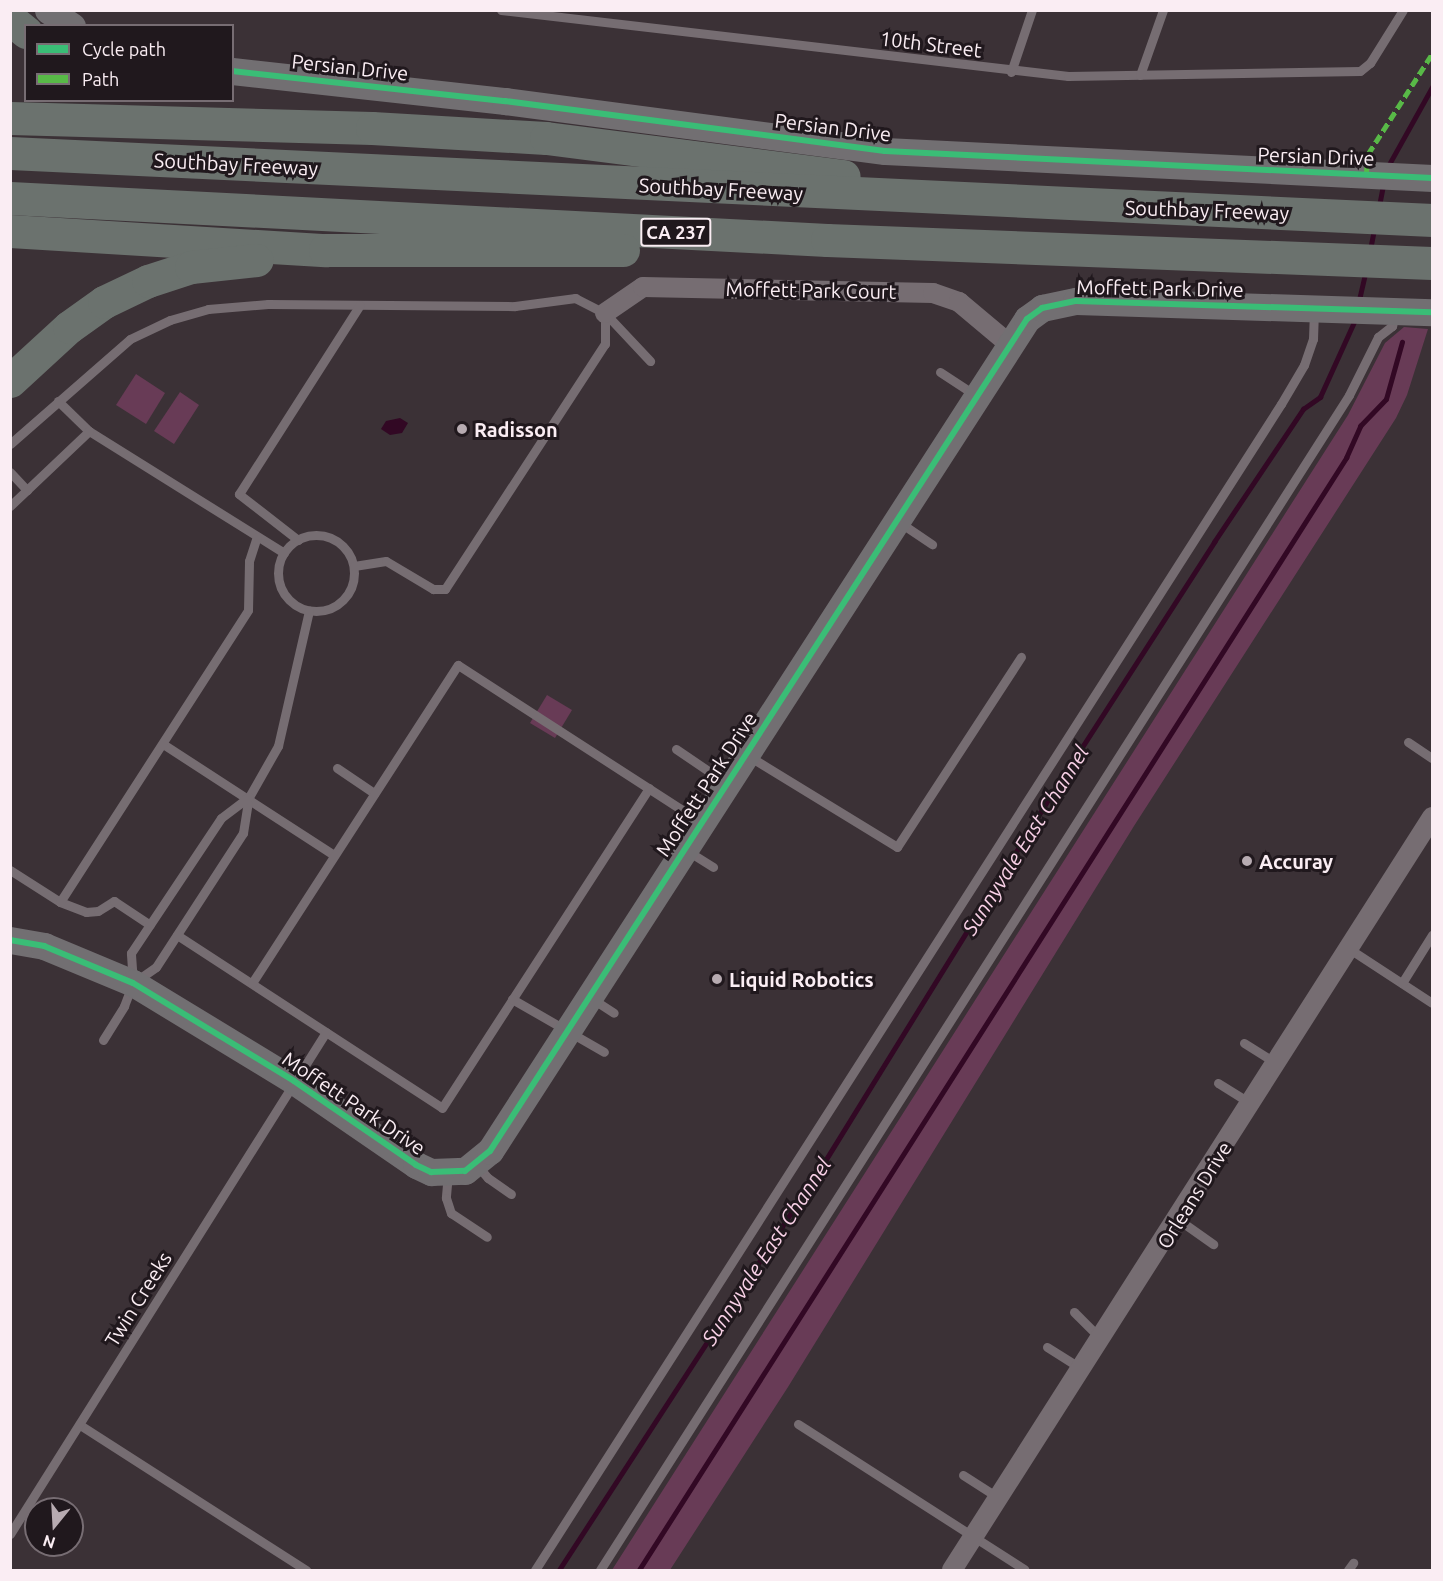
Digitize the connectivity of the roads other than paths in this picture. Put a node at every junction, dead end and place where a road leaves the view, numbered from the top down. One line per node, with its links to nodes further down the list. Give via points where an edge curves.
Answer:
1 (48, 10): 7 (street)
2 (501, 10): 10 (lane, 10th Street)
3 (1032, 10): 10 (lane)
4 (1163, 10): 11 (lane)
5 (1403, 10): 11 (lane, 10th Street, via 1370,63 1360,71)
6 (10, 19): 8 (highway)
7 (69, 24)
8 (24, 30)
9 (234, 71): 16 (street, Persian Drive, via 505,101 885,152)
10 (1011, 72): 11 (lane, 10th Street)
11 (1140, 75)
12 (196, 102): 14 (highway)
13 (10, 118): 14 (highway)
14 (372, 128): 18 (highway, via 636,147 836,174)
15 (10, 153): 18 (highway, Southbay Freeway / CA 237)
16 (1428, 178)
17 (10, 198): 21 (highway, CA 237)
18 (927, 199): 19 (highway, Southbay Freeway / CA 237)
19 (1422, 220)
20 (10, 231): 22 (highway)
21 (827, 240): 22 (highway, via 678,250); 23 (highway, CA 237)
22 (325, 250): 32 (highway, via 191,267 148,281 95,308)
23 (1417, 262)
24 (360, 305): 28 (lane, via 515,306 575,298); 34 (lane, via 208,309 170,320 130,339); 42 (lane, via 239,494)
25 (1321, 308): 26 (street, Moffett Park Drive); 29 (street, Moffett Park Drive, via 1058,303 1042,308 1028,319); 104 (lane, via 1304,365 1281,404)
26 (1393, 310): 27 (street, Moffett Park Drive); 105 (lane, via 1392,326 1378,337 1349,395)
27 (1432, 312)
28 (604, 313): 29 (street, Moffett Park Court, via 643,287 933,293 959,302); 30 (lane); 45 (lane, via 605,344 445,589 433,589 386,561)
29 (1009, 344): 33 (street, Moffett Park Drive)
30 (650, 361)
31 (939, 372): 33 (lane)
32 (10, 381)
33 (975, 395): 40 (street, Moffett Park Drive)
34 (58, 401): 35 (lane); 36 (lane)
35 (89, 431): 38 (lane); 41 (lane)
36 (10, 444)
37 (10, 472): 38 (lane)
38 (27, 490): 39 (lane)
39 (10, 506)
40 (895, 520): 43 (lane); 51 (street, Moffett Park Drive)
41 (257, 537): 44 (lane); 49 (lane, via 249,561 248,610)
42 (298, 540): 44 (lane); 45 (lane, via 321,535 333,538 350,554)
43 (932, 544)
44 (284, 553): 46 (lane, via 278,571 281,589 288,599)
45 (354, 566): 46 (lane, via 351,590 344,601 334,608)
46 (309, 611): 57 (lane, via 279,746)
47 (1021, 657): 51 (lane, via 897,847)
48 (1408, 742): 52 (lane)
49 (163, 744): 57 (lane); 64 (lane)
50 (676, 749): 54 (lane)
51 (745, 754): 54 (street, Moffett Park Drive)
52 (1432, 758)
53 (337, 768): 56 (lane)
54 (726, 783): 59 (street, Moffett Park Drive)
55 (649, 788): 56 (lane, via 458,665); 59 (lane); 74 (lane)
56 (374, 793): 61 (lane)
57 (249, 797): 61 (lane); 65 (lane, via 221,818); 66 (lane, via 243,833)
58 (1432, 817): 69 (street, Orleans Drive)
59 (701, 822): 60 (street, Moffett Park Drive)
60 (684, 849): 62 (lane); 73 (street, Moffett Park Drive)
61 (334, 855): 71 (lane)
62 (713, 867)
63 (10, 870): 64 (lane)
64 (60, 902): 65 (lane, via 86,912 98,911 114,901)
65 (150, 925): 70 (lane, via 131,953)
66 (177, 935): 70 (lane, via 156,967); 71 (lane)
67 (1432, 936): 72 (lane)
68 (10, 940): 70 (street, Moffett Park Drive, via 44,946)
69 (1348, 948): 72 (lane); 82 (street, Orleans Drive)
70 (133, 983): 79 (lane); 83 (street, Moffett Park Drive)
71 (252, 983): 77 (lane)
72 (1402, 983): 75 (lane)
73 (589, 997): 76 (lane); 78 (street, Moffett Park Drive)
74 (512, 999): 77 (lane, via 442,1108); 78 (lane)
75 (1432, 1003)
76 (614, 1013)
77 (326, 1032): 83 (lane, Twin Creeks)
78 (566, 1033): 81 (lane); 86 (street, Moffett Park Drive, via 490,1151)
79 (103, 1040)
80 (1244, 1043): 82 (lane)
81 (604, 1052)
82 (1275, 1062): 85 (street, Orleans Drive)
83 (294, 1081): 87 (street, Moffett Park Drive, via 416,1166); 97 (lane, Twin Creeks)
84 (1218, 1083): 85 (lane)
85 (1251, 1104): 89 (street, Orleans Drive)
86 (477, 1164): 87 (street, Moffett Park Drive); 88 (lane, via 488,1178)
87 (447, 1173): 90 (lane, via 446,1198 451,1213)
88 (511, 1194)
89 (1179, 1220): 91 (lane); 93 (street, Orleans Drive)
90 (487, 1237)
91 (1213, 1244)
92 (1074, 1312): 93 (lane)
93 (1101, 1340): 95 (street, Orleans Drive)
94 (1047, 1347): 95 (lane)
95 (1082, 1369): 99 (street, Orleans Drive)
96 (798, 1424): 101 (lane)
97 (80, 1425): 100 (lane, Twin Creeks); 103 (lane)
98 (963, 1475): 99 (lane)
99 (999, 1498): 101 (street, Orleans Drive)
100 (10, 1534)
101 (974, 1536): 102 (lane); 106 (street, Orleans Drive)
102 (1024, 1569)
103 (306, 1570)
104 (535, 1570)
105 (600, 1570)
106 (952, 1570)

